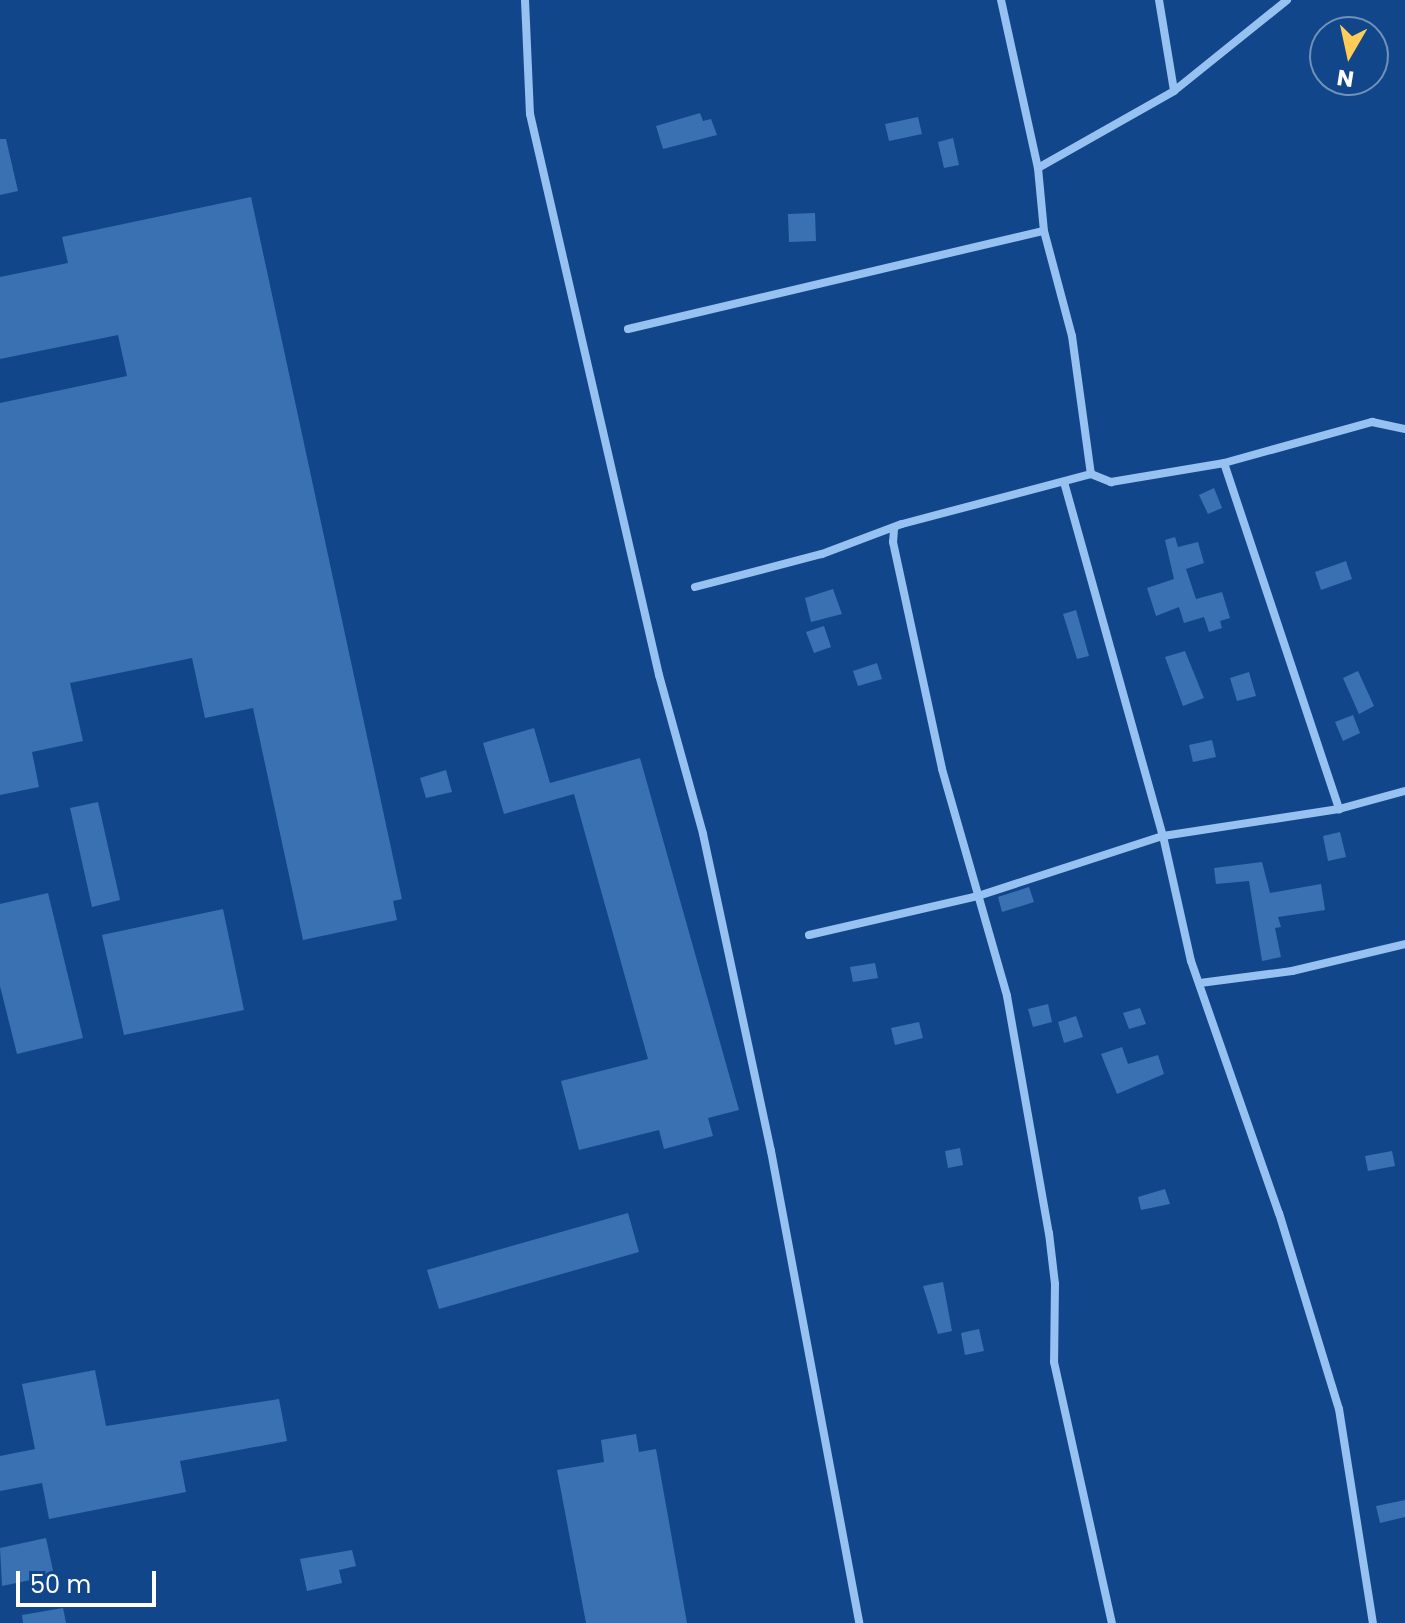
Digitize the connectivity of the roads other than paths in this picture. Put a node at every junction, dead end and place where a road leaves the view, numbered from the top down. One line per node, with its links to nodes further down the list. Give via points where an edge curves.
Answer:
1 (525, 0): 22 (street, via 530,114 659,675 703,834 771,1151)
2 (1001, 0): 6 (street)
3 (1159, 0): 5 (street)
4 (1287, 0): 5 (street)
5 (1174, 91): 6 (street)
6 (1038, 168): 7 (street)
7 (1044, 231): 8 (street); 11 (street, via 1072,336)
8 (628, 329)
9 (1405, 428): 10 (street, via 1372,422)
10 (1224, 463): 11 (street, via 1111,482); 16 (street)
11 (1091, 474): 12 (street)
12 (1064, 482): 13 (street); 17 (street)
13 (894, 529): 14 (street); 18 (street, via 942,769)
14 (695, 587)
15 (1405, 791): 16 (street)
16 (1339, 809): 17 (street)
17 (1163, 836): 18 (street); 21 (street)
18 (978, 896): 19 (street); 23 (street, via 1007,996 1049,1233 1055,1284 1054,1362)
19 (809, 935)
20 (1405, 944): 21 (street, via 1292,971)
21 (1200, 983): 24 (street, via 1339,1409)
22 (859, 1623)
23 (1112, 1623)
24 (1373, 1623)

